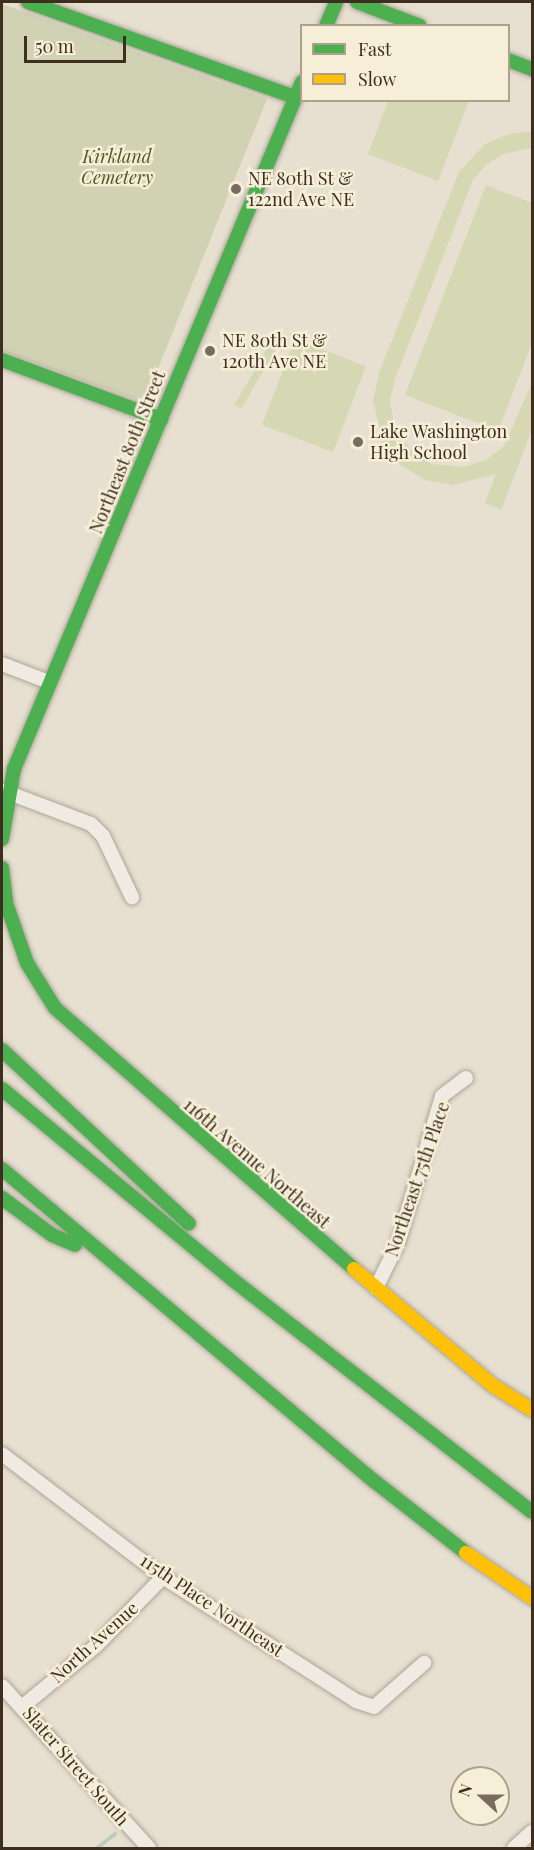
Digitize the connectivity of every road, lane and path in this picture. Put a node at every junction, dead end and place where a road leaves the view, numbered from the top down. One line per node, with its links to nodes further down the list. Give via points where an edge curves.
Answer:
1 (28, 2): 9 (main road)
2 (336, 2): 4 (main road)
3 (357, 2): 5 (main road)
4 (327, 24)
5 (415, 24)
6 (510, 61): 7 (main road)
7 (532, 69)
8 (300, 86): 9 (main road, Northeast 80th Street)
9 (295, 97): 11 (main road, Northeast 80th Street)
10 (2, 360): 11 (main road)
11 (161, 419): 13 (main road, Northeast 80th Street)
12 (2, 664): 13 (street)
13 (49, 682): 14 (main road, Northeast 80th Street)
14 (5, 791): 15 (main road, Northeast 80th Street); 17 (street, via 92,824 104,836)
15 (2, 839)
16 (2, 868): 25 (main road, 116th Avenue Northeast, via 6,903 27,963 55,1008)
17 (132, 897)
18 (2, 1050): 24 (main road, via 83,1122 218,1253)
19 (466, 1078): 25 (street, Northeast 75th Place, via 442,1096 398,1243)
20 (2, 1089): 24 (main road)
21 (2, 1169): 23 (main road)
22 (2, 1198): 23 (main road, via 52,1236)
23 (100, 1255): 32 (main road, via 439,1534)
24 (233, 1280): 28 (main road)
25 (376, 1288): 26 (main road, 116th Avenue Northeast, via 492,1384)
26 (532, 1410)
27 (2, 1454): 31 (street, 115th Place Northeast)
28 (473, 1469): 29 (main road, via 508,1476); 30 (main road)
29 (524, 1487)
30 (532, 1512)
31 (163, 1577): 33 (street, 115th Place Northeast, via 356,1701 374,1707); 35 (street, North Avenue, via 96,1645)
32 (532, 1598)
33 (424, 1663)
34 (2, 1686): 35 (street, Slater Street South)
35 (23, 1706): 37 (street, Slater Street South)
36 (532, 1832): 38 (street)
37 (149, 1848)
38 (514, 1848)

